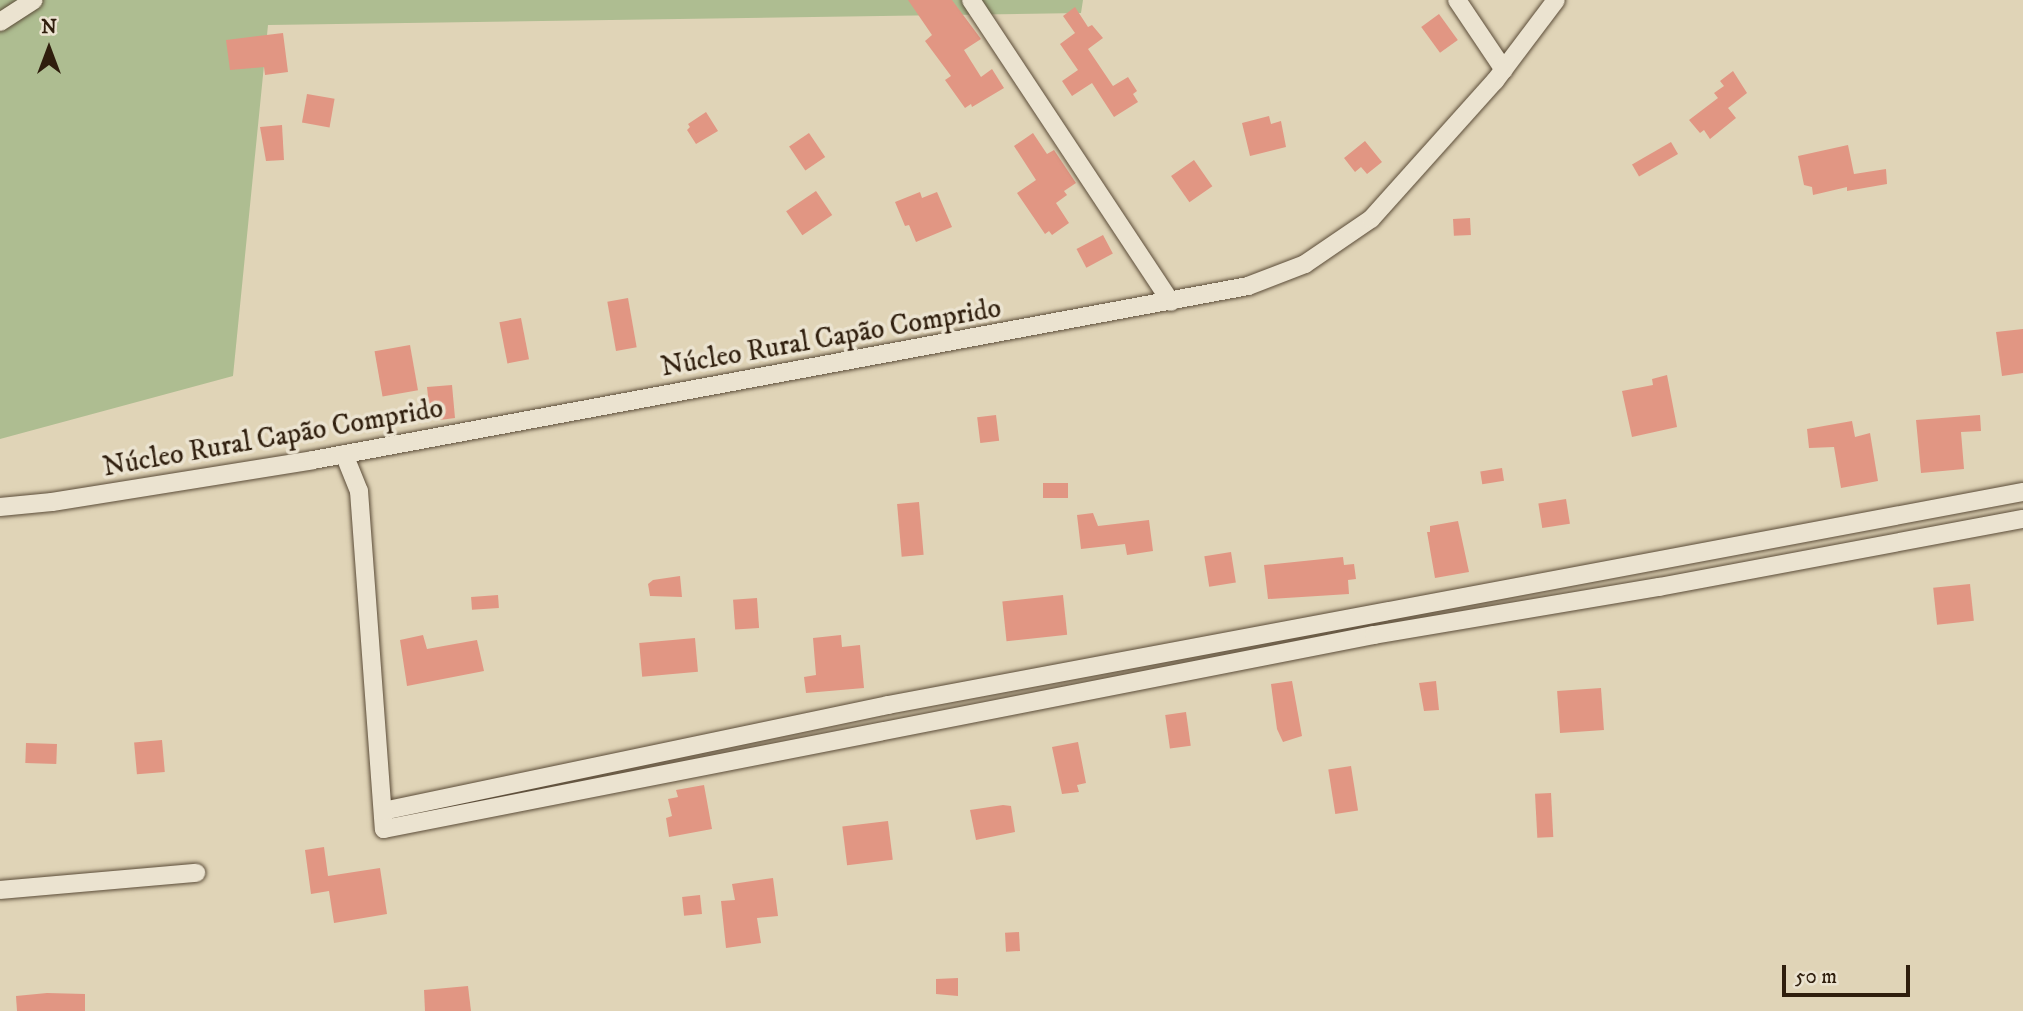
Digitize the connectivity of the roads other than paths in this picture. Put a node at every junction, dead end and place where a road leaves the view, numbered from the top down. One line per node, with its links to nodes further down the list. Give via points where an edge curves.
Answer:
1 (34, 0): 5 (street)
2 (971, 0): 7 (street)
3 (1457, 0): 6 (street)
4 (1556, 0): 6 (street, Núcleo Rural Capão Comprido)
5 (0, 22)
6 (1504, 70): 7 (street, Núcleo Rural Capão Comprido, via 1371,219 1305,264 1248,286)
7 (1171, 302): 8 (street, Núcleo Rural Capão Comprido)
8 (344, 454): 10 (street, Núcleo Rural Capão Comprido); 18 (street, via 359,491)
9 (2023, 492): 11 (street)
10 (0, 507)
11 (1937, 509): 13 (street); 14 (street)
12 (2023, 519): 13 (street)
13 (1942, 534): 15 (street)
14 (1697, 554): 15 (street); 16 (street)
15 (1702, 579): 17 (street, via 1374,635)
16 (992, 685): 17 (street); 18 (street)
17 (998, 710): 18 (street)
18 (383, 820)
19 (196, 873): 20 (street)
20 (0, 890)

